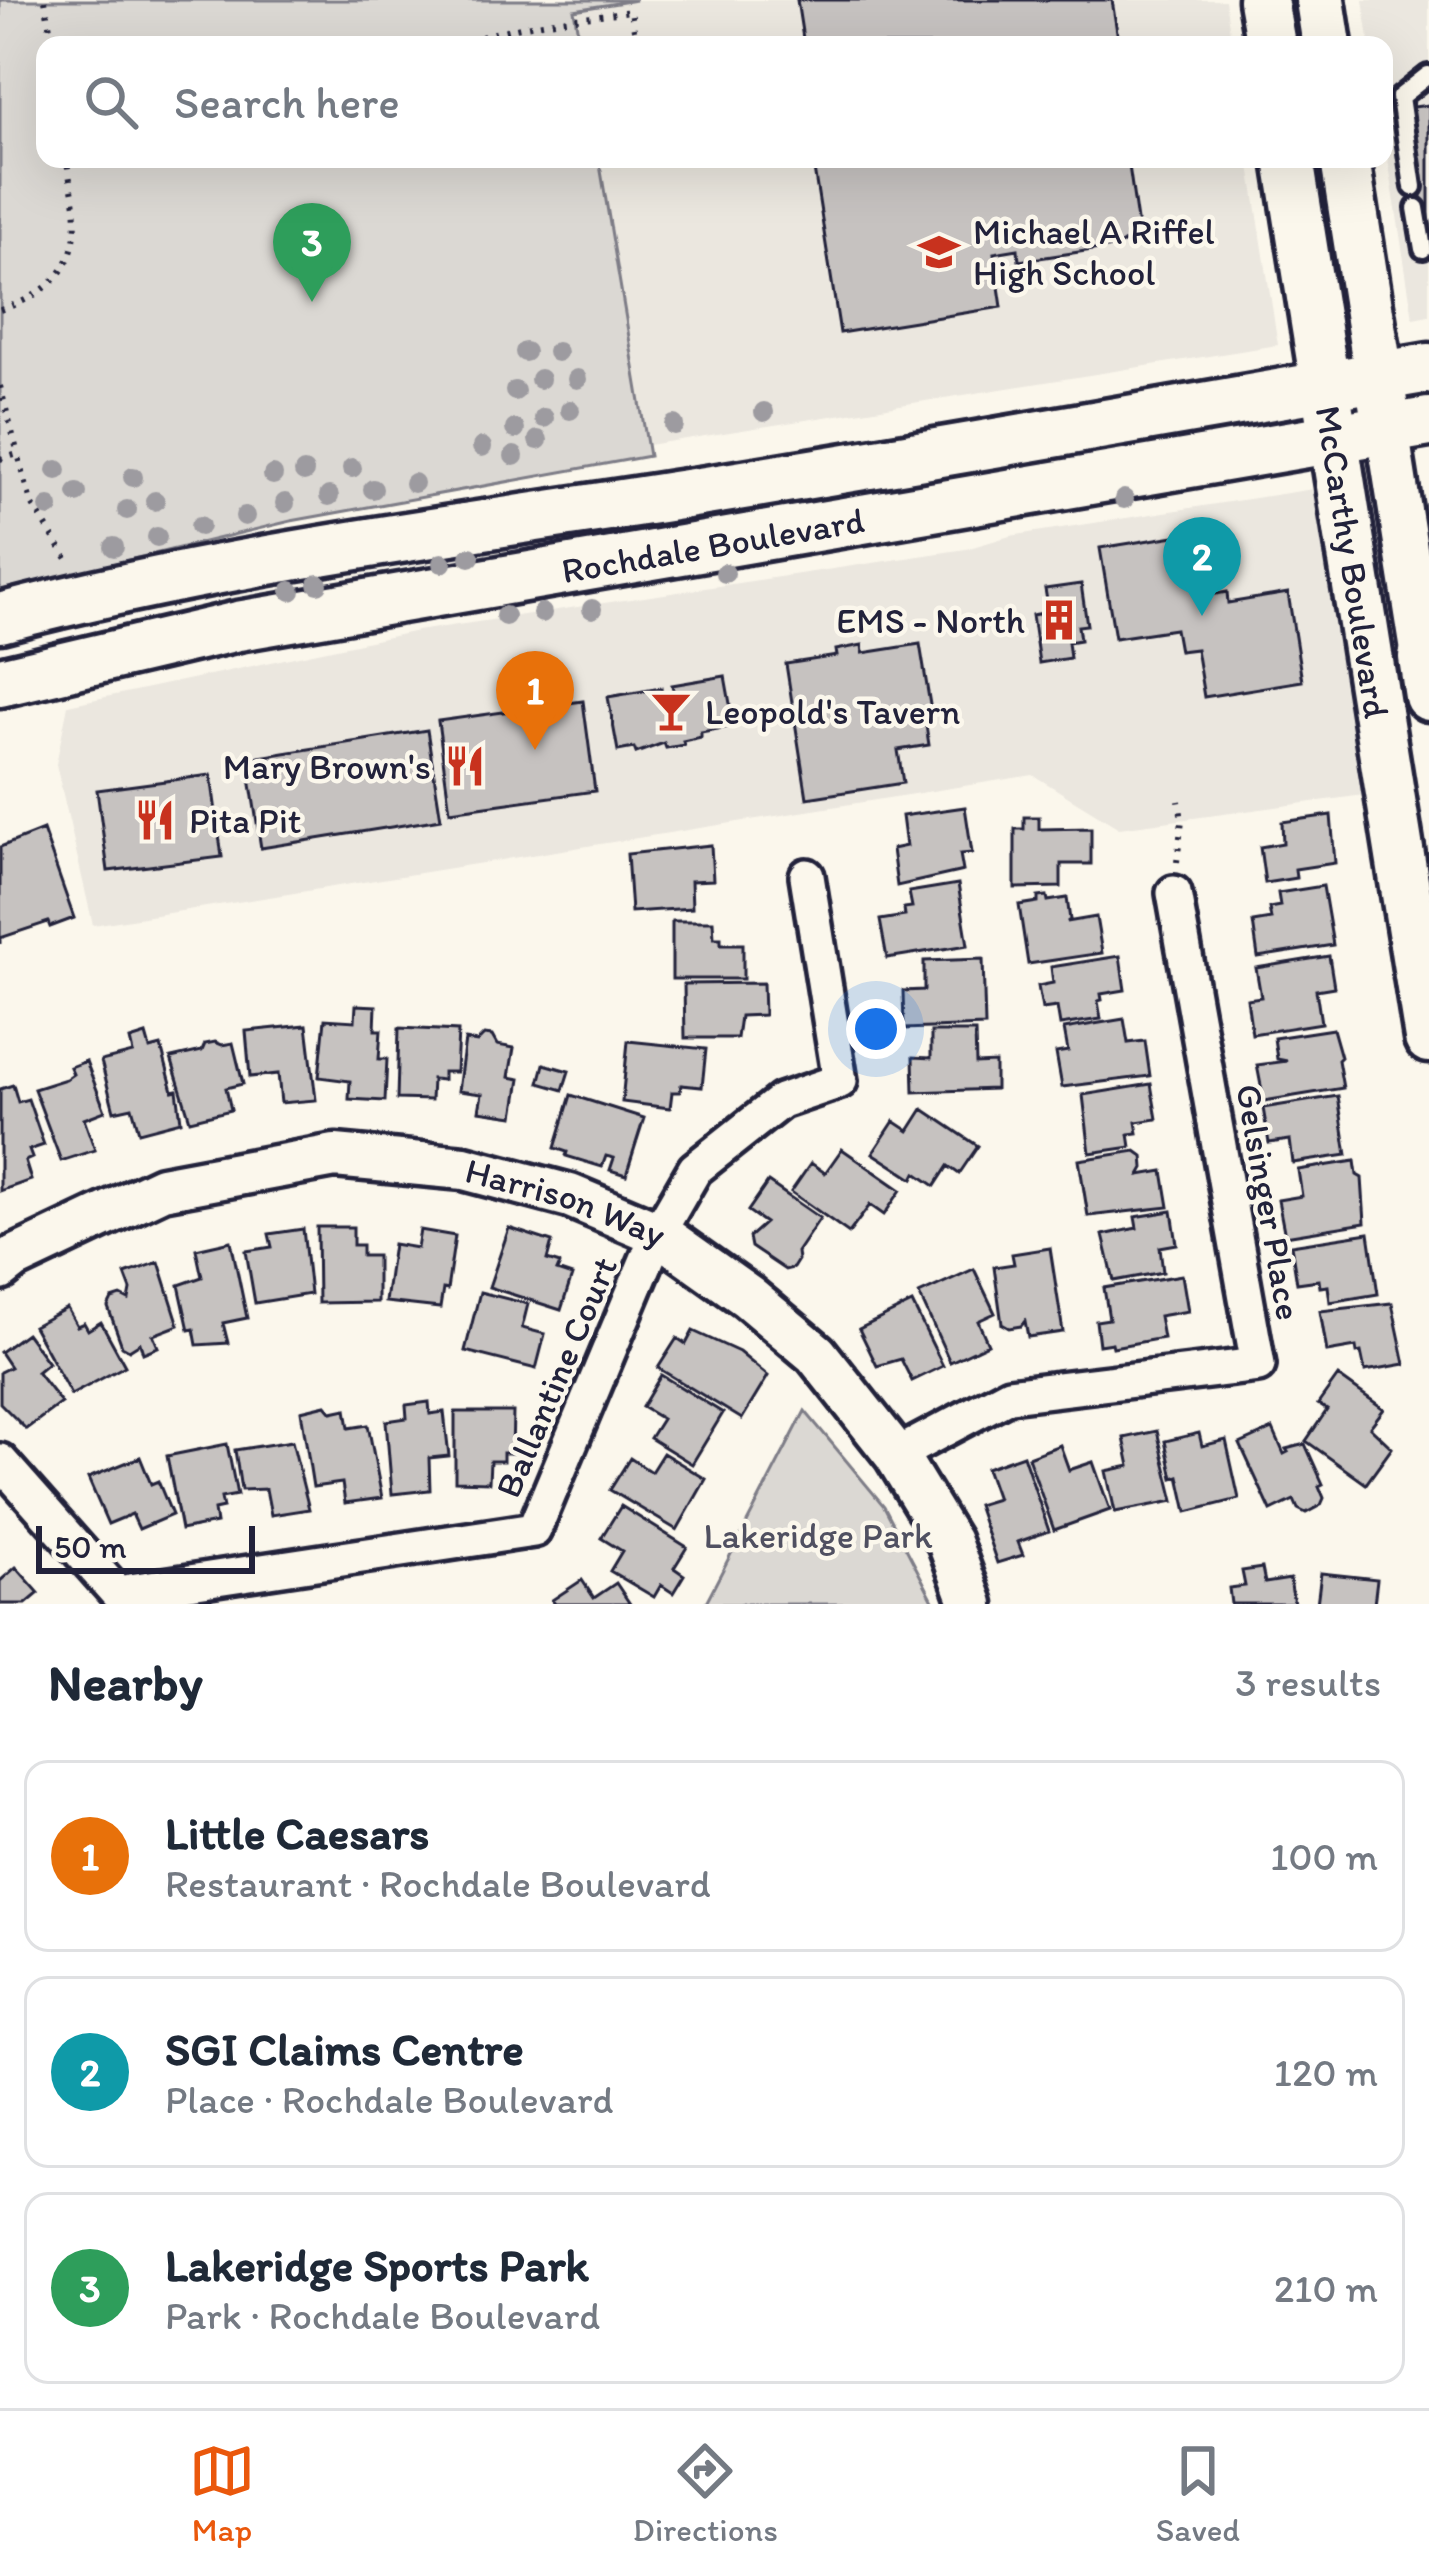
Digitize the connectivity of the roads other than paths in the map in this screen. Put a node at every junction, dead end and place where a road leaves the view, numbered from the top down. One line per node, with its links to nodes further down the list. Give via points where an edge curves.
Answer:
1 (1264, 0): 3 (main road)
2 (1320, 0): 4 (main road)
3 (1269, 36)
4 (1326, 36)
5 (1428, 75): 8 (lane, via 1400,98)
6 (1289, 168): 13 (main road, McCarthy Boulevard)
7 (1346, 168): 12 (main road, McCarthy Boulevard)
8 (1413, 187)
9 (1416, 208): 10 (lane)
10 (1423, 249)
11 (1429, 368): 12 (main road, Rochdale Boulevard)
12 (1379, 377): 13 (main road, Rochdale Boulevard); 14 (main road, McCarthy Boulevard)
13 (1324, 386): 15 (main road, McCarthy Boulevard); 16 (main road, Rochdale Boulevard, via 253,562)
14 (1408, 425): 15 (main road, Rochdale Boulevard); 17 (street, McCarthy Boulevard)
15 (1332, 436): 18 (main road, Rochdale Boulevard, via 238,626); 21 (main road, McCarthy Boulevard)
16 (0, 618)
17 (1426, 676)
18 (0, 682)
19 (807, 876): 22 (street, via 840,1081 781,1101 695,1169)
20 (1174, 893): 24 (street, Gelsinger Place, via 1258,1365 1009,1395)
21 (1429, 1038)
22 (658, 1233): 23 (street, Harrison Way, via 570,1196 464,1168 335,1156 162,1188); 24 (street, Harrison Way, via 816,1354); 25 (street, Ballantine Court, via 534,1530 117,1593)
23 (0, 1269)
24 (896, 1455): 26 (street, Harrison Way, via 949,1542)
25 (0, 1461)
26 (972, 1604)

